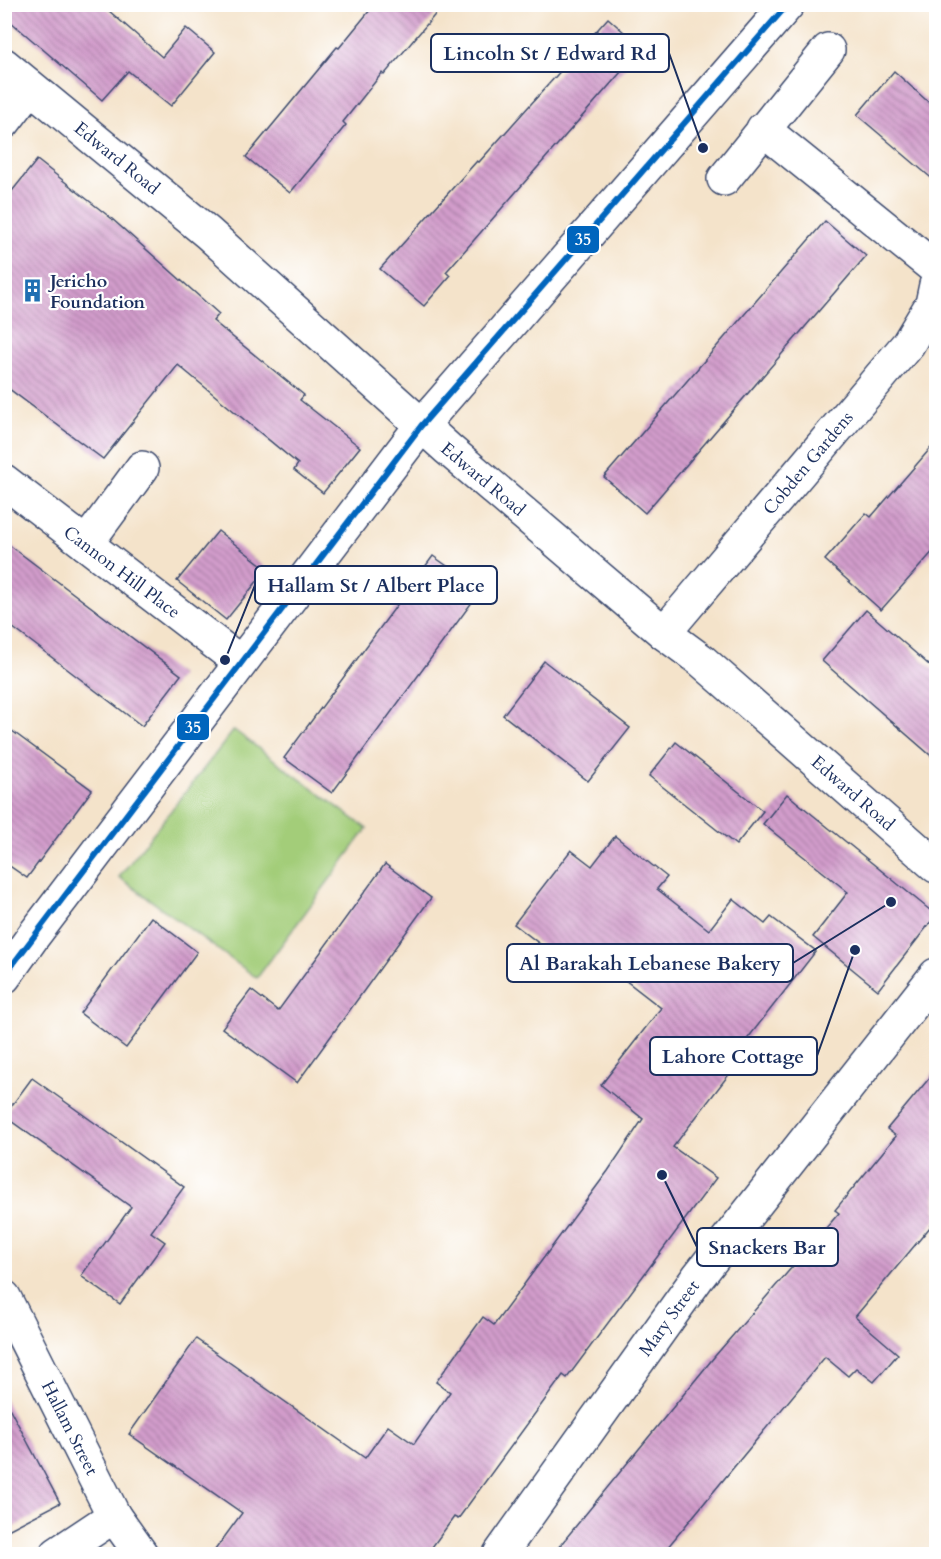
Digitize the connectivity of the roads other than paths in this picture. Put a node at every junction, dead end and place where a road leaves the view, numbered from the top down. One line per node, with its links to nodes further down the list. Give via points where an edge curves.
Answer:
1 (788, 4): 10 (street)
2 (828, 50): 6 (street)
3 (4, 65): 4 (street, Edward Road)
4 (30, 88): 5 (street); 10 (street, Edward Road, via 208,233)
5 (4, 122)
6 (763, 129): 7 (street); 8 (street)
7 (724, 179)
8 (936, 269)
9 (936, 285): 14 (street, Cobden Gardens, via 932,304 908,344)
10 (421, 426): 14 (street, Edward Road); 15 (street)
11 (142, 468): 13 (street)
12 (4, 481): 13 (street, Cannon Hill Place)
13 (86, 544): 15 (street, Cannon Hill Place)
14 (664, 633): 16 (street, Edward Road, via 702,661)
15 (240, 662): 18 (street)
16 (936, 866)
17 (936, 975): 23 (street, Mary Street, via 698,1277)
18 (4, 977)
19 (4, 1297): 20 (street, Hallam Street)
20 (114, 1516): 21 (street); 22 (street, Hallam Street)
21 (57, 1554)
22 (141, 1554)
23 (500, 1554)

